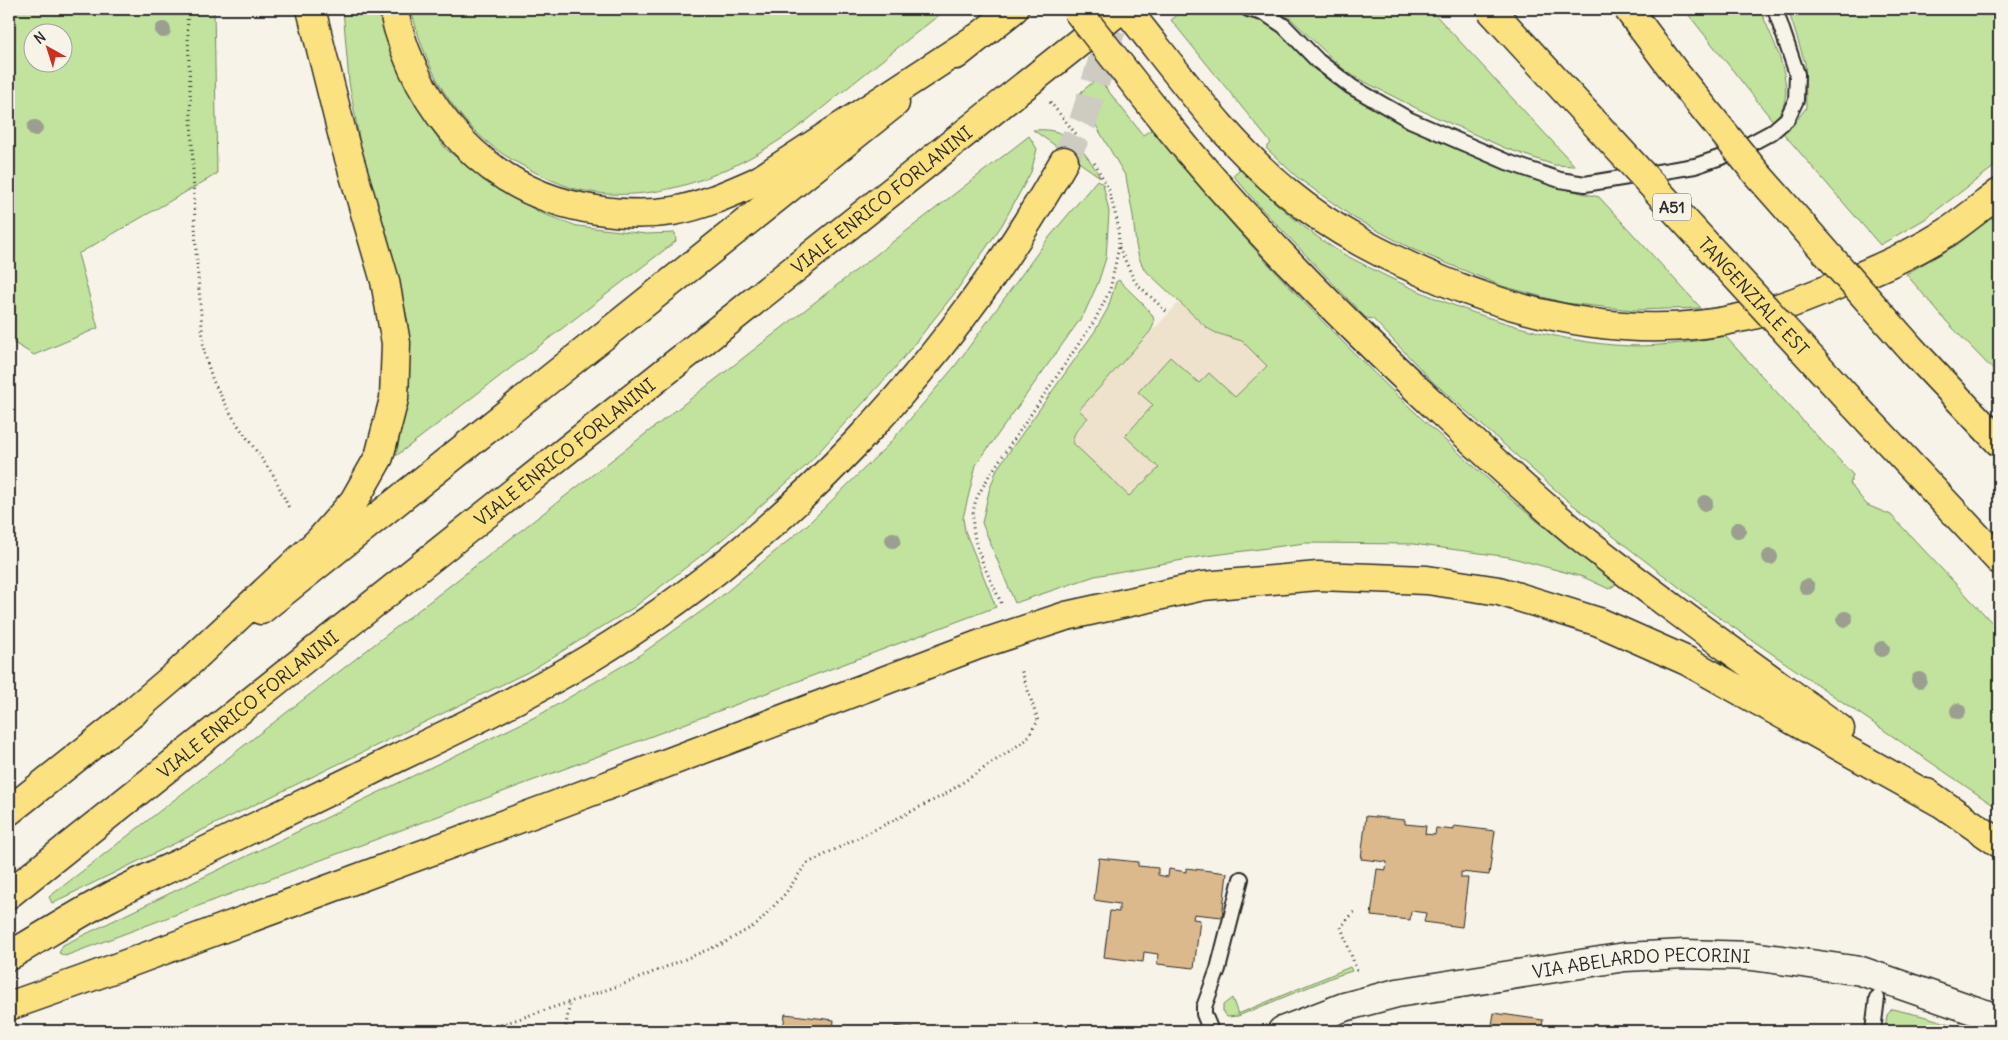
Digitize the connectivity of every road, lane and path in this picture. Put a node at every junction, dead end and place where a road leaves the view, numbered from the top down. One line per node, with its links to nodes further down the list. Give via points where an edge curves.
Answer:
1 (187, 9): 23 (path, via 196,251 204,352 213,381 235,421 274,476)
2 (311, 9): 16 (main road)
3 (323, 9): 16 (main road)
4 (393, 9): 13 (main road, via 406,53 426,96 440,117 473,153 541,196 618,213 673,211 758,181)
5 (1014, 9): 13 (main road)
6 (1076, 9): 28 (main road, bridge, via 1200,166 1282,256 1374,350 1504,470 1578,534 1690,621)
7 (1121, 9): 32 (main road, VIALE ENRICO FORLANINI)
8 (1126, 9): 19 (main road, via 1231,138 1314,214 1394,260 1504,304 1591,323 1690,325 1743,318 1798,301 1893,263 1947,232)
9 (1248, 9): 12 (lane, via 1266,14 1284,26 1318,61 1352,88 1410,120 1507,162 1560,180 1585,184 1695,166 1733,153 1772,132 1787,119 1796,100 1797,74)
10 (1490, 9): 24 (main road, TANGENZIALE EST / A51, bridge)
11 (1628, 9): 22 (main road, bridge, via 1758,174)
12 (1775, 9)
13 (975, 40): 27 (main road)
14 (1050, 102): 15 (path)
15 (1079, 137)
16 (344, 141): 27 (main road, via 385,281 396,343 394,399 379,457 354,501 320,540 177,674)
17 (1093, 159): 20 (path, via 1109,190 1118,225)
18 (1064, 161): 34 (main road, via 1038,208 979,297 912,381 839,462 800,499 683,596 632,632 538,688 108,898)
19 (1999, 193)
20 (1119, 246): 21 (path, via 1135,282); 25 (path, via 1110,290 1095,320 989,476 976,501 974,540)
21 (1168, 313)
22 (1999, 442)
23 (288, 508)
24 (1999, 560)
25 (1001, 602)
26 (1021, 669): 37 (path, via 1038,721 1026,740 944,795 806,864 785,894 757,924 724,944)
27 (116, 726): 29 (main road)
28 (1941, 803): 30 (main road); 38 (main road, via 1687,661 1599,622 1499,591 1427,580 1318,576 1203,586 1066,616 978,646)
29 (9, 811)
30 (1999, 843)
31 (1241, 879): 42 (lane, via 1218,969 1204,1007)
32 (9, 894)
33 (1354, 912): 36 (path, via 1341,927)
34 (9, 956)
35 (1877, 998): 44 (lane)
36 (1368, 1000): 39 (street, VIA ABELARDO PECORINI, via 1625,956 1711,954 1760,957 1861,971); 43 (street, VIA ABELARDO PECORINI)
37 (570, 1002): 40 (path); 41 (path)
38 (9, 1006)
39 (1999, 1019)
40 (482, 1031)
41 (565, 1031)
42 (1211, 1031)
43 (1282, 1031)
44 (1873, 1031)

